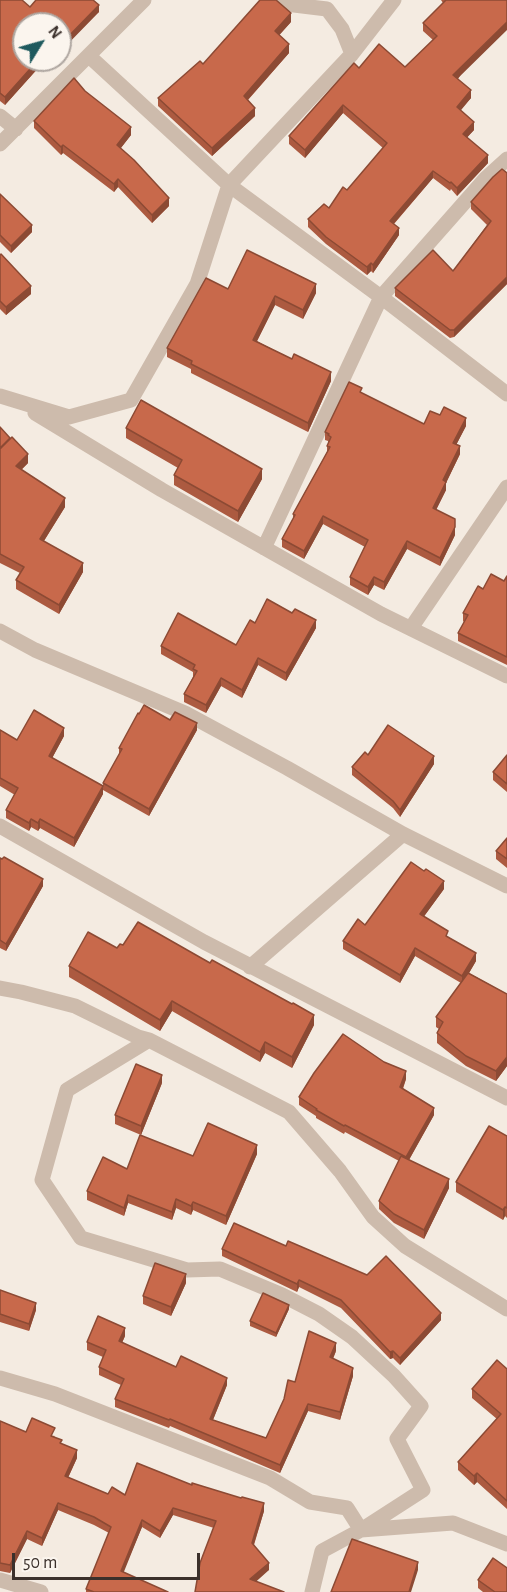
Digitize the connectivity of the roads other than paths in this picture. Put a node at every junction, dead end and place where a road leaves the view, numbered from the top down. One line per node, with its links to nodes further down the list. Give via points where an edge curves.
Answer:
1 (144, 0): 5 (street)
2 (281, 0): 4 (street, via 327,9 342,29)
3 (394, 0): 4 (street)
4 (352, 54): 10 (street)
5 (89, 56): 7 (street); 10 (street)
6 (0, 116): 7 (street)
7 (16, 129): 8 (street)
8 (0, 144)
9 (507, 159): 11 (street)
10 (229, 185): 11 (street); 14 (street, via 197,284 131,400 69,417)
11 (381, 297): 12 (street); 16 (street)
12 (507, 394)
13 (0, 396): 14 (street)
14 (20, 403): 16 (street)
15 (507, 487): 17 (street)
16 (264, 548): 17 (street)
17 (411, 628): 19 (street)
18 (0, 631): 21 (street, via 35,650 187,714)
19 (507, 676)
20 (0, 826): 23 (street)
21 (403, 834): 22 (street); 23 (street)
22 (507, 886)
23 (250, 967): 26 (street)
24 (0, 988): 25 (street, via 75,1006)
25 (149, 1040): 27 (street, via 289,1112 373,1217 405,1246); 29 (street, via 67,1090 42,1180 81,1238 187,1270 220,1269 282,1295 352,1337 394,1376 421,1406 397,1439 423,1490)
26 (507, 1098)
27 (507, 1309)
28 (0, 1378): 29 (street, via 55,1394 270,1478 310,1502 347,1508)
29 (361, 1530): 30 (street, via 453,1523); 33 (street, via 322,1551)
30 (507, 1544)
31 (0, 1580): 32 (street)
32 (41, 1592)
33 (312, 1592)

